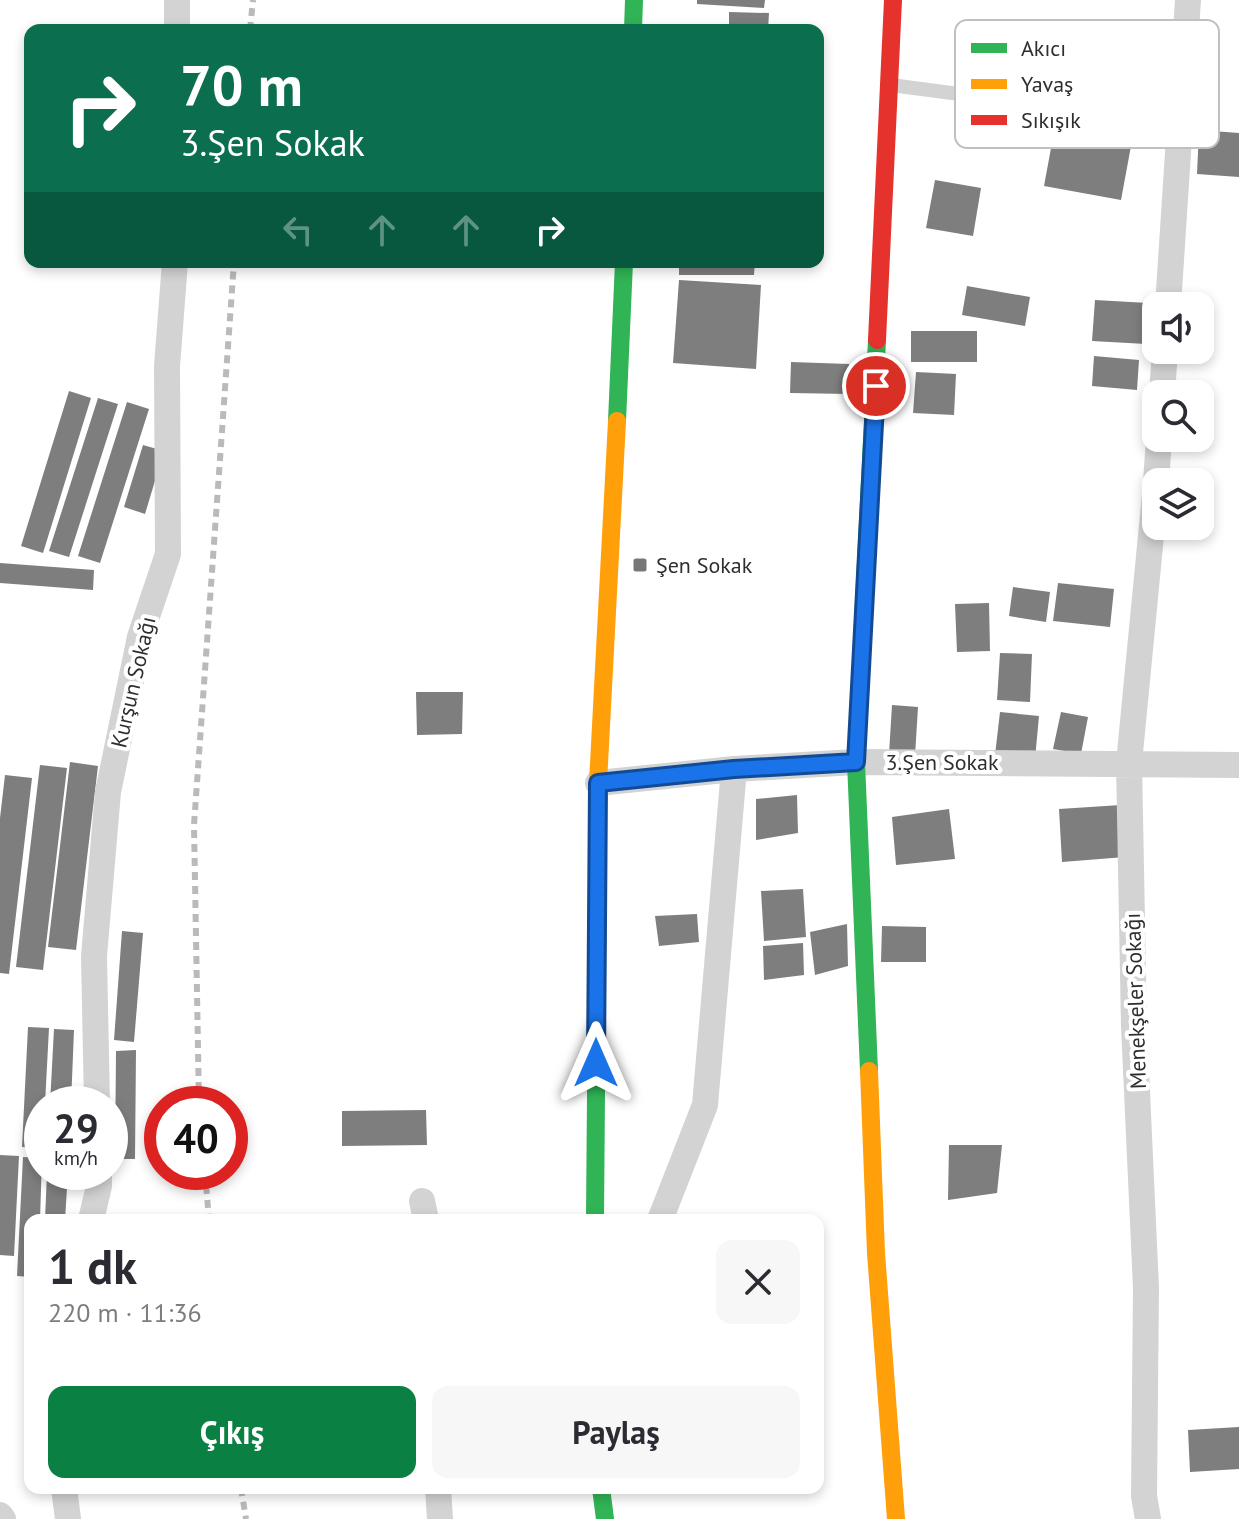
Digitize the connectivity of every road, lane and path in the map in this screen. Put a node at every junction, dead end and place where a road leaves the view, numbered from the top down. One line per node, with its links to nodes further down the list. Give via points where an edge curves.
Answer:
1 (177, 0): 6 (street)
2 (634, 0): 7 (street)
3 (893, 0): 8 (street)
4 (1188, 0): 5 (street)
5 (1187, 20)
6 (177, 24)
7 (633, 24)
8 (890, 85): 9 (lane); 15 (street)
9 (955, 94)
10 (1179, 148): 13 (street)
11 (175, 268): 20 (street, Kurşun Sokağı, via 167,366 168,554 140,637 108,792 94,956)
12 (624, 268): 19 (street)
13 (1169, 292)
14 (1151, 540): 16 (street, Menekşeler Sokağı)
15 (856, 762): 16 (street, 3.Şen Sokak); 18 (street, 3.Şen Sokak); 31 (street, via 876,1253)
16 (1129, 763): 17 (street, 3.Şen Sokak); 32 (street, Menekşeler Sokağı)
17 (1239, 765)
18 (734, 769): 19 (street, 3.Şen Sokak); 24 (street, via 705,1105)
19 (598, 783): 23 (street)
20 (97, 1086)
21 (98, 1190): 22 (street)
22 (92, 1214)
23 (595, 1214)
24 (662, 1214)
25 (65, 1494): 28 (street)
26 (438, 1494): 29 (street)
27 (602, 1494): 30 (street)
28 (68, 1519)
29 (440, 1519)
30 (605, 1519)
31 (896, 1519)
32 (1148, 1519)

